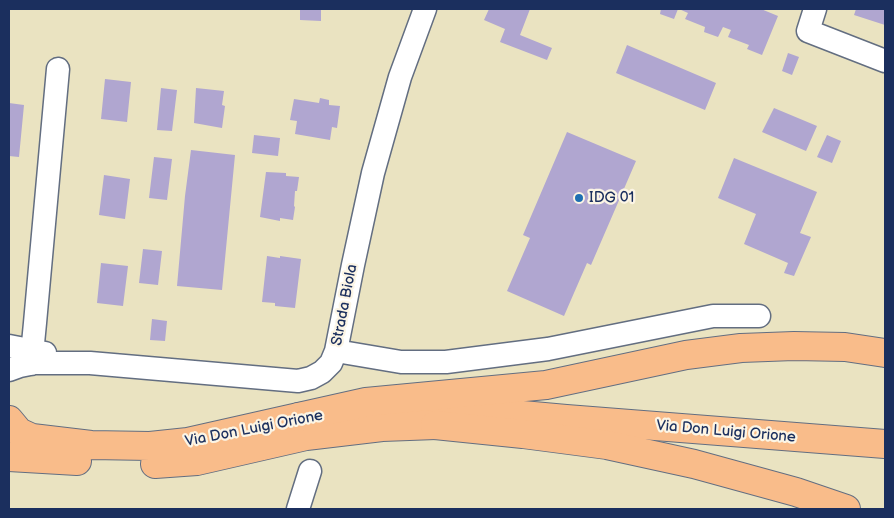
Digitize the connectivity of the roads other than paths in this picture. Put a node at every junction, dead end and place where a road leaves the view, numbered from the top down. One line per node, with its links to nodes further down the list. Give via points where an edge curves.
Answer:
1 (425, 9): 7 (street, Strada Biola, via 400,77 373,173)
2 (815, 9): 3 (street, via 808,31)
3 (885, 61)
4 (58, 69): 9 (street)
5 (759, 316): 7 (street, via 713,316 548,349 446,362 402,362)
6 (9, 346): 9 (street, Strada Biola)
7 (336, 351): 9 (street, Strada Biola, via 322,372 298,381)
8 (885, 352): 11 (main road, via 845,347 741,348 686,355 546,385 366,402)
9 (31, 357): 10 (street, Strada Biola)
10 (9, 370)
11 (299, 417): 12 (main road, Via Don Luigi Orione, via 370,409 445,408); 13 (main road, Via Don Luigi Orione, via 188,442 150,446 91,445 32,438 19,432)
12 (566, 419): 14 (main road, Via Don Luigi Orione); 15 (main road, Via Don Luigi Orione)
13 (9, 420)
14 (436, 425): 16 (main road, Via Don Luigi Orione, via 306,436 197,461 159,464); 19 (main road, via 607,445 694,464)
15 (885, 444)
16 (9, 457)
17 (310, 471): 18 (street)
18 (298, 509)
19 (846, 509)

